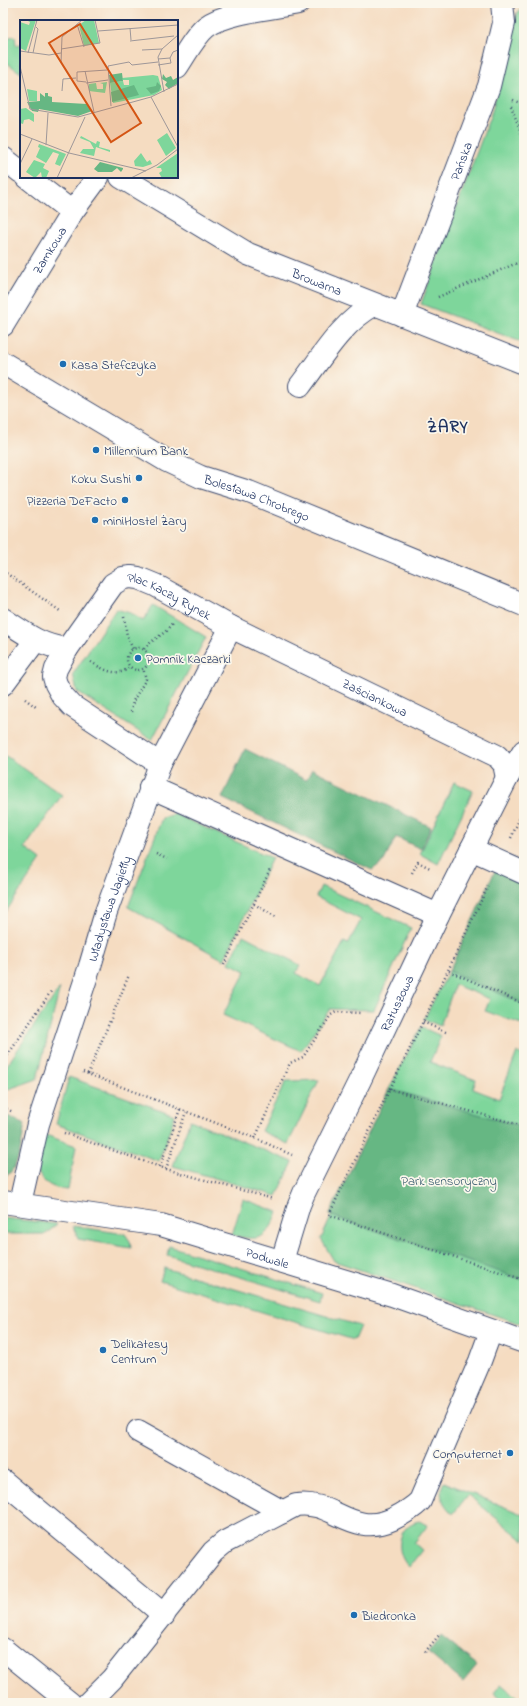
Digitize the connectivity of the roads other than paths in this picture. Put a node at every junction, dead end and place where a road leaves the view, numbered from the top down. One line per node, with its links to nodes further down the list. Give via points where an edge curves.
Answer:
1 (298, 3): 3 (street, via 238,14 214,23 200,34)
2 (502, 3): 11 (street, Pańska, via 504,23 489,86)
3 (178, 66)
4 (3, 158): 5 (street)
5 (20, 171)
6 (28, 178): 9 (street)
7 (97, 178): 9 (street, Zamkowa)
8 (123, 178): 10 (street, Browarna, via 248,254)
9 (72, 212): 12 (street, Zamkowa)
10 (374, 305): 11 (street, Browarna); 15 (street, via 362,312 343,330)
11 (405, 306): 14 (street, Browarna)
12 (3, 325)
13 (3, 363): 16 (street, Bolesława Chrobrego, via 167,462 201,477 249,492)
14 (524, 363)
15 (300, 386)
16 (524, 605)
17 (3, 619): 19 (street)
18 (231, 627): 20 (street, Plac Kaczy Rynek, via 155,585 138,578 123,578 113,584); 23 (street, Władysława Jagiełły); 24 (street, Zaściankowa, via 497,756 504,764)
19 (35, 641): 20 (street); 21 (street)
20 (77, 654): 23 (street, Plac Kaczy Rynek, via 56,669 54,677 62,695 72,706)
21 (3, 684)
22 (524, 750): 24 (street, Ratuszowa)
23 (160, 764): 25 (street, Władysława Jagiełły)
24 (507, 778): 26 (street, Ratuszowa)
25 (150, 788): 28 (street); 29 (street, Władysława Jagiełły, via 106,912)
26 (471, 849): 27 (street); 28 (street, Ratuszowa)
27 (524, 873)
28 (438, 915): 30 (street, Ratuszowa, via 298,1205)
29 (12, 1203): 30 (street, Podwale, via 161,1225)
30 (282, 1261): 31 (street, Podwale, via 392,1295)
31 (491, 1331): 32 (street, Podwale); 35 (street, via 420,1500 415,1506 398,1517 374,1525 359,1524 311,1504 296,1505)
32 (524, 1342)
33 (138, 1431): 35 (street)
34 (3, 1481): 36 (street)
35 (283, 1512): 36 (street, via 225,1542 213,1552)
36 (164, 1615): 39 (street, via 112,1679)
37 (3, 1649): 38 (street)
38 (70, 1703)
39 (88, 1703)

